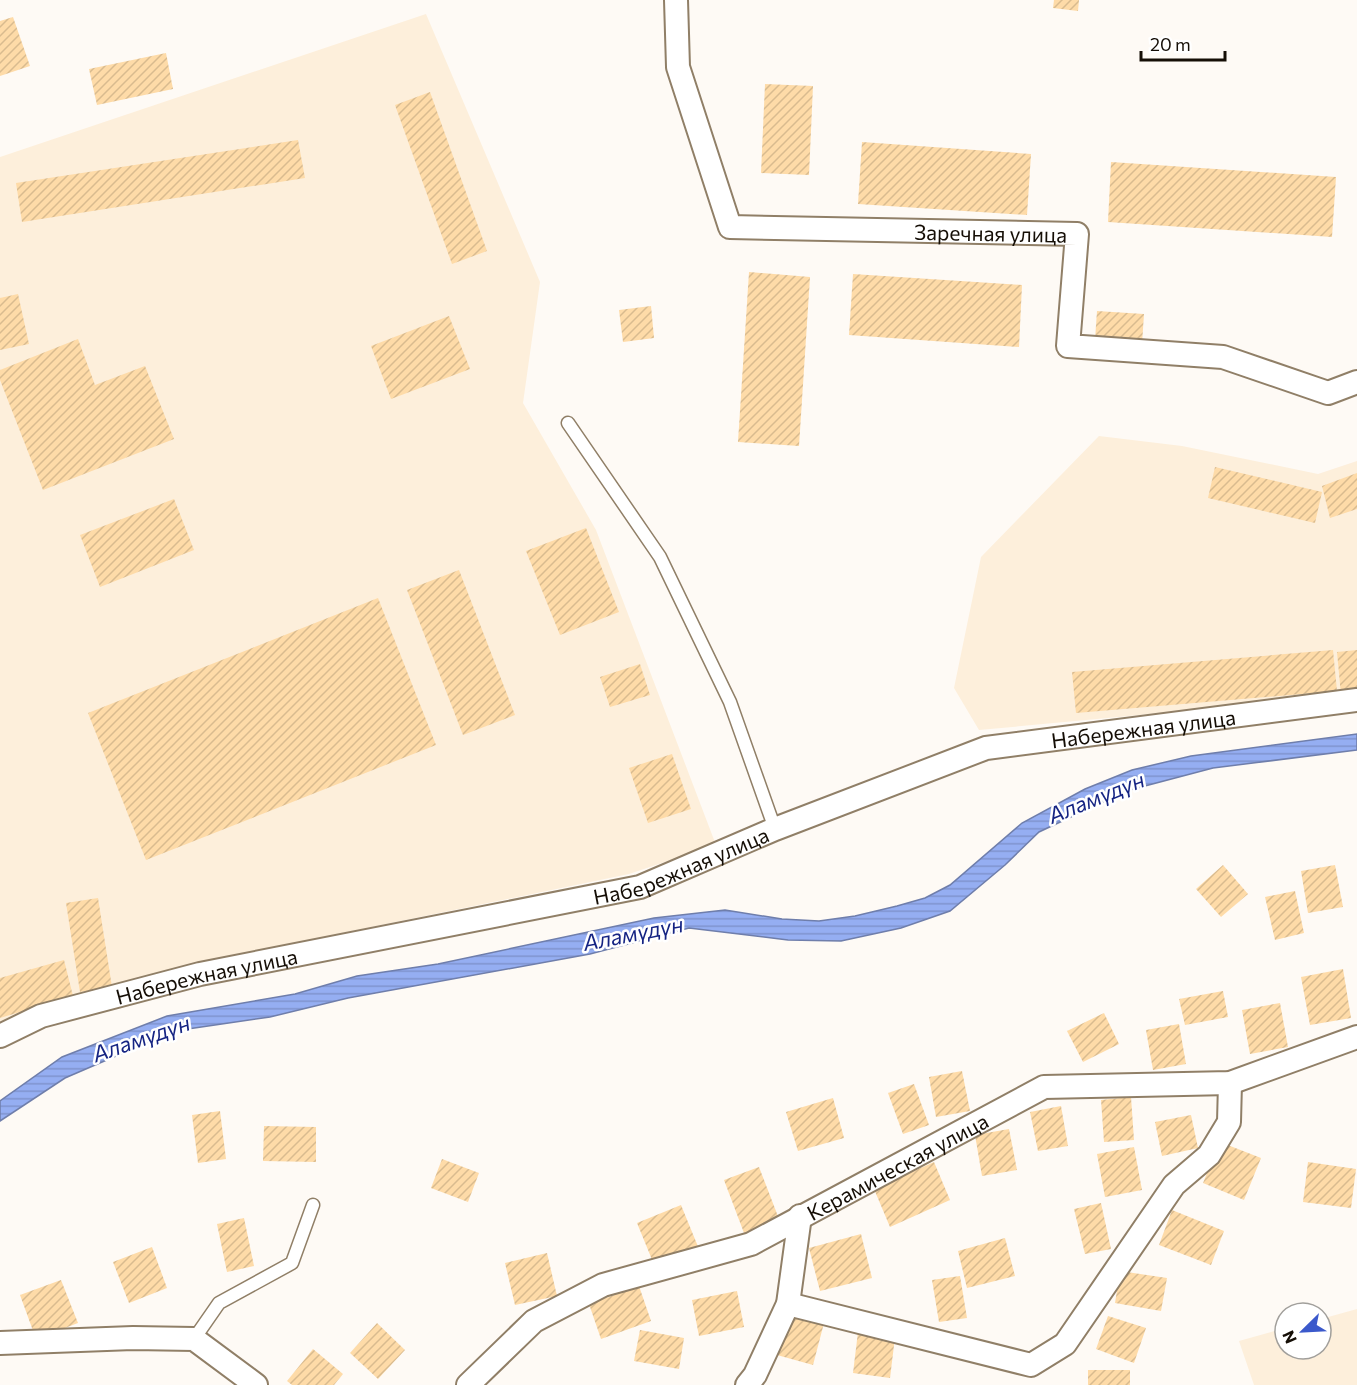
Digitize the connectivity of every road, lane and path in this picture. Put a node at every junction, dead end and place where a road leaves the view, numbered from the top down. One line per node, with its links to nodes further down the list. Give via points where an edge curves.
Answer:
1 (676, 0): 2 (street, Заречная улица, via 678,67 730,227 1077,234 1068,346 1223,357 1328,393)
2 (1357, 382)
3 (568, 423): 5 (lane, via 660,557 730,702)
4 (1357, 700): 5 (street, Набережная улица, via 986,748)
5 (775, 829): 6 (street, Набережная улица, via 640,886 200,974 41,1017)
6 (0, 1036)
7 (1357, 1037): 8 (street, Керамическая улица)
8 (1230, 1083): 10 (street, Керамическая улица, via 1044,1087); 11 (street, via 1229,1122 1209,1155 1174,1185 1065,1344 1031,1365)
9 (313, 1205): 12 (lane, via 292,1263 219,1303)
10 (800, 1216): 11 (street); 15 (street, Керамическая улица, via 750,1244 603,1285 534,1321)
11 (788, 1304): 16 (street, via 755,1376)
12 (194, 1339): 13 (street); 14 (street)
13 (0, 1343)
14 (256, 1385)
15 (468, 1385)
16 (747, 1385)

